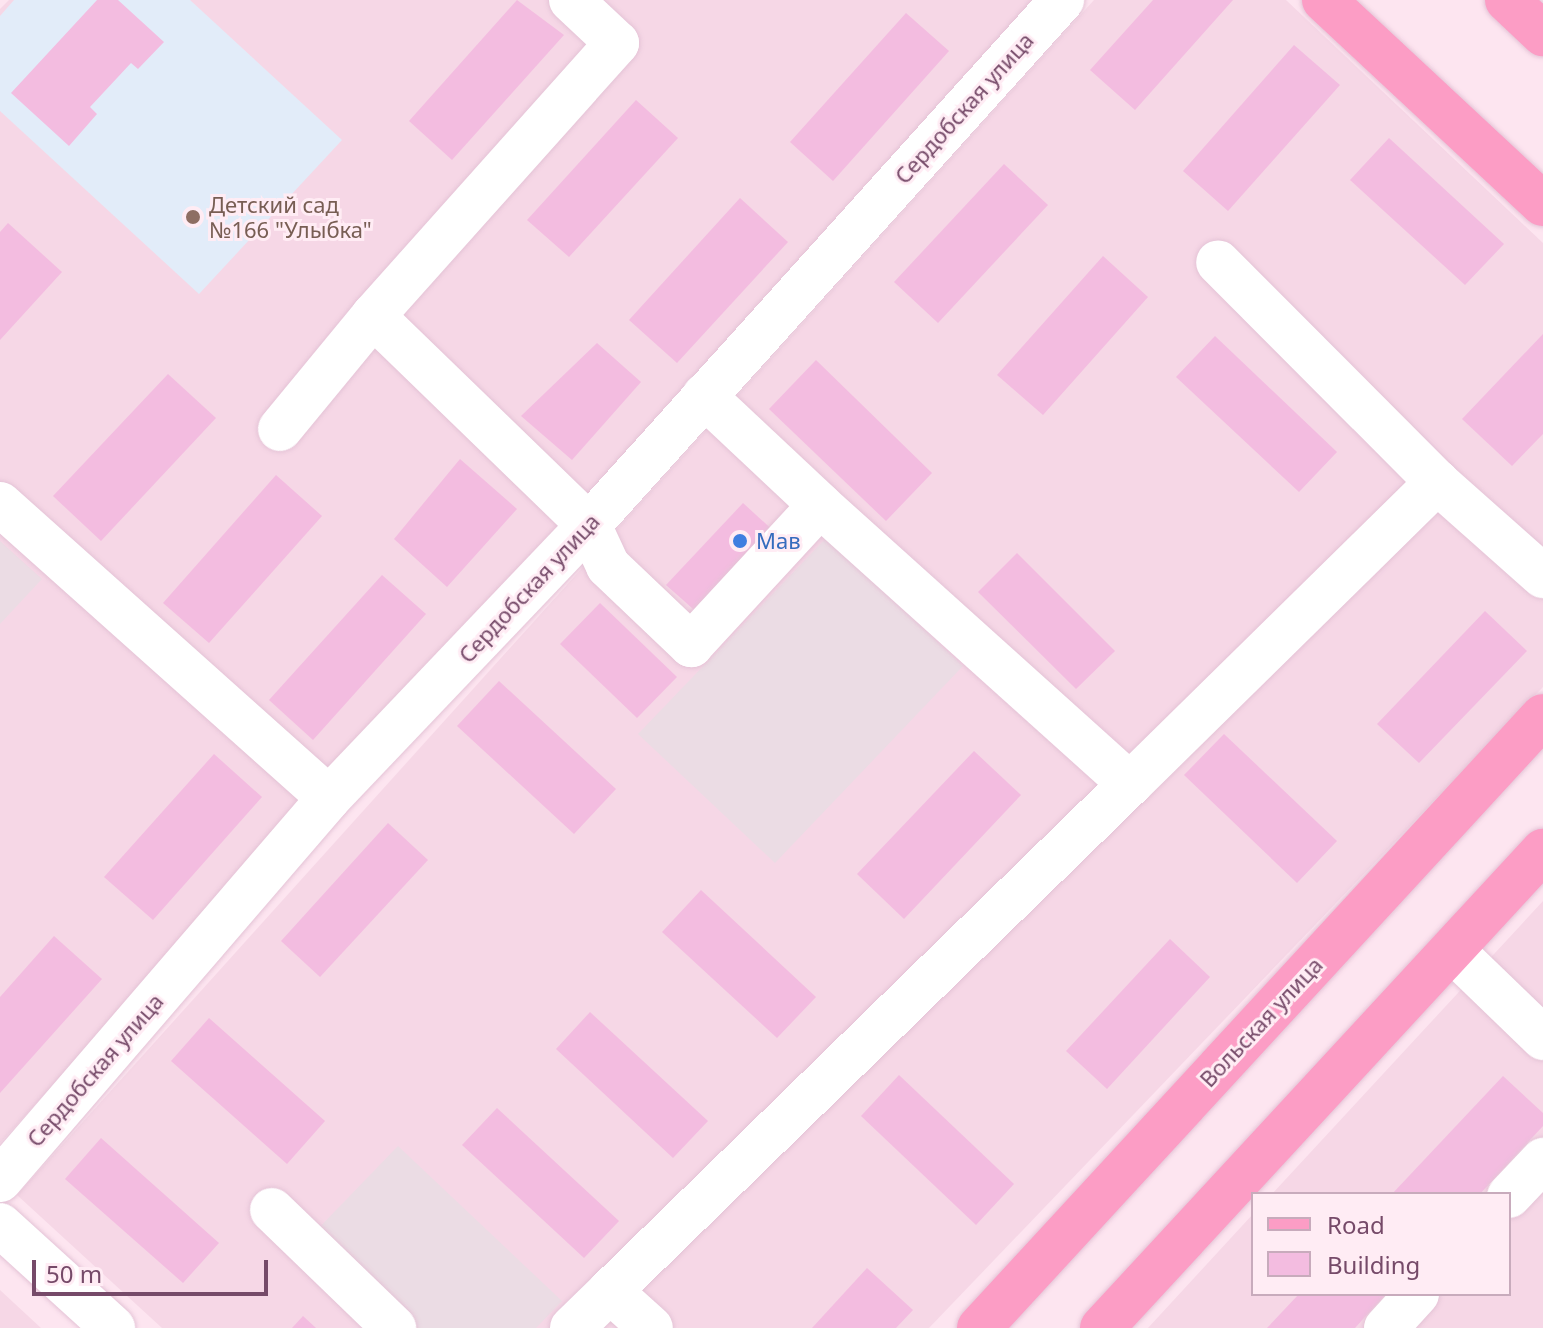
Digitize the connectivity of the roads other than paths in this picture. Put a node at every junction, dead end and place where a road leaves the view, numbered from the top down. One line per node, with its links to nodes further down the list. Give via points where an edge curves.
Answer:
1 (571, 0): 8 (street, via 617,43)
2 (1062, 0): 9 (street, Сердобская улица)
3 (1324, 0): 6 (main road)
4 (1507, 0): 5 (main road)
5 (1543, 34)
6 (1543, 204)
7 (1218, 262): 11 (street)
8 (373, 316): 10 (street); 14 (street)
9 (704, 396): 13 (street); 14 (street, Сердобская улица)
10 (280, 429)
11 (1437, 482): 15 (street); 17 (street)
12 (0, 504): 18 (street)
13 (820, 505): 14 (street, via 691,645 608,566); 17 (street)
14 (589, 525): 18 (street, Сердобская улица)
15 (1543, 576)
16 (1543, 716): 33 (main road, Вольская улица)
17 (1130, 784): 27 (street)
18 (329, 798): 23 (street, Сердобская улица)
19 (1543, 851): 20 (main road)
20 (1452, 950): 21 (street); 34 (main road)
21 (1543, 1038)
22 (1543, 1160): 24 (street)
23 (0, 1180)
24 (1511, 1194)
25 (272, 1210): 30 (street)
26 (0, 1225): 29 (street)
27 (610, 1291): 31 (street); 32 (street)
28 (1415, 1296): 35 (street)
29 (113, 1328)
30 (394, 1328)
31 (572, 1328)
32 (651, 1328)
33 (979, 1328)
34 (1102, 1328)
35 (1386, 1328)

